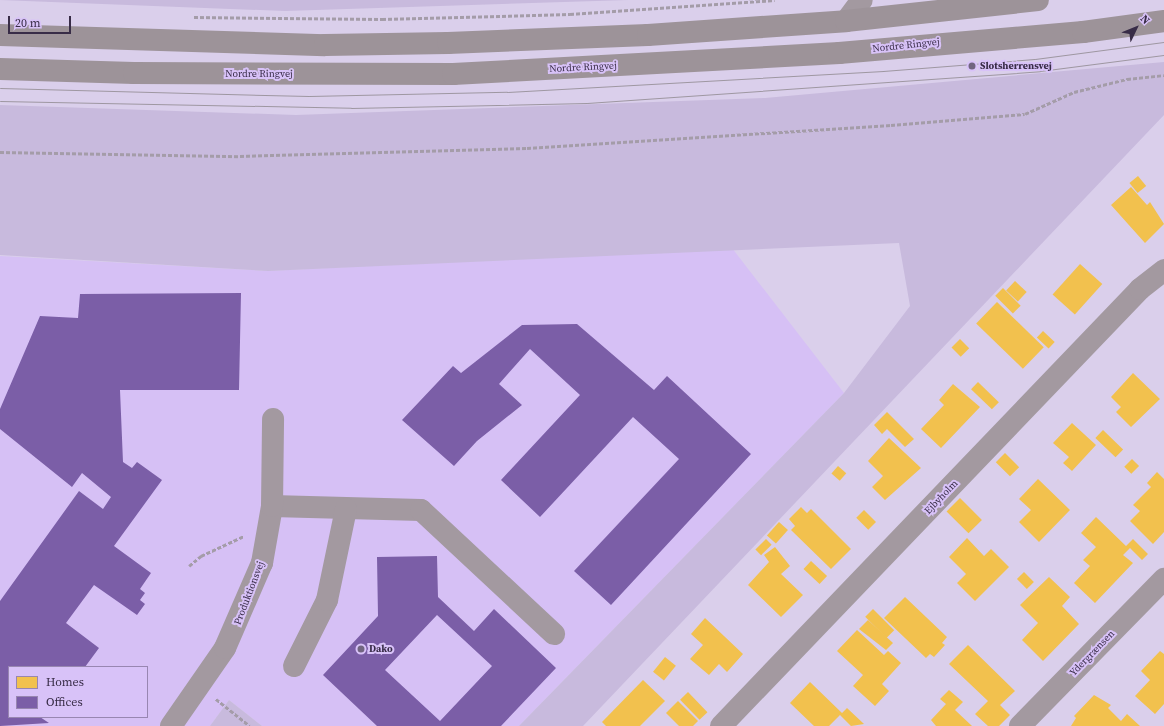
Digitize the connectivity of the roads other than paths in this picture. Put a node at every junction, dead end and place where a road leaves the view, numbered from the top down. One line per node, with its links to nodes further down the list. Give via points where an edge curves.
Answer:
1 (862, 0): 3 (street)
2 (1038, 0): 3 (main road)
3 (846, 21): 5 (main road, via 648,35 333,45)
4 (1164, 21): 6 (main road, Nordre Ringvej, via 1083,32 839,53 453,74 134,74)
5 (0, 35)
6 (0, 69)
7 (1164, 270): 15 (street, Ejbyholm, via 1140,289)
8 (273, 419): 9 (street, Produktionsvej)
9 (272, 506): 10 (street); 14 (street, Produktionsvej, via 262,563 245,610 200,687)
10 (346, 509): 12 (street, via 421,510); 13 (street, via 327,600)
11 (1164, 579): 16 (street, Ydergrænsen)
12 (554, 634)
13 (294, 666)
14 (171, 726)
15 (721, 726)
16 (1020, 726)

